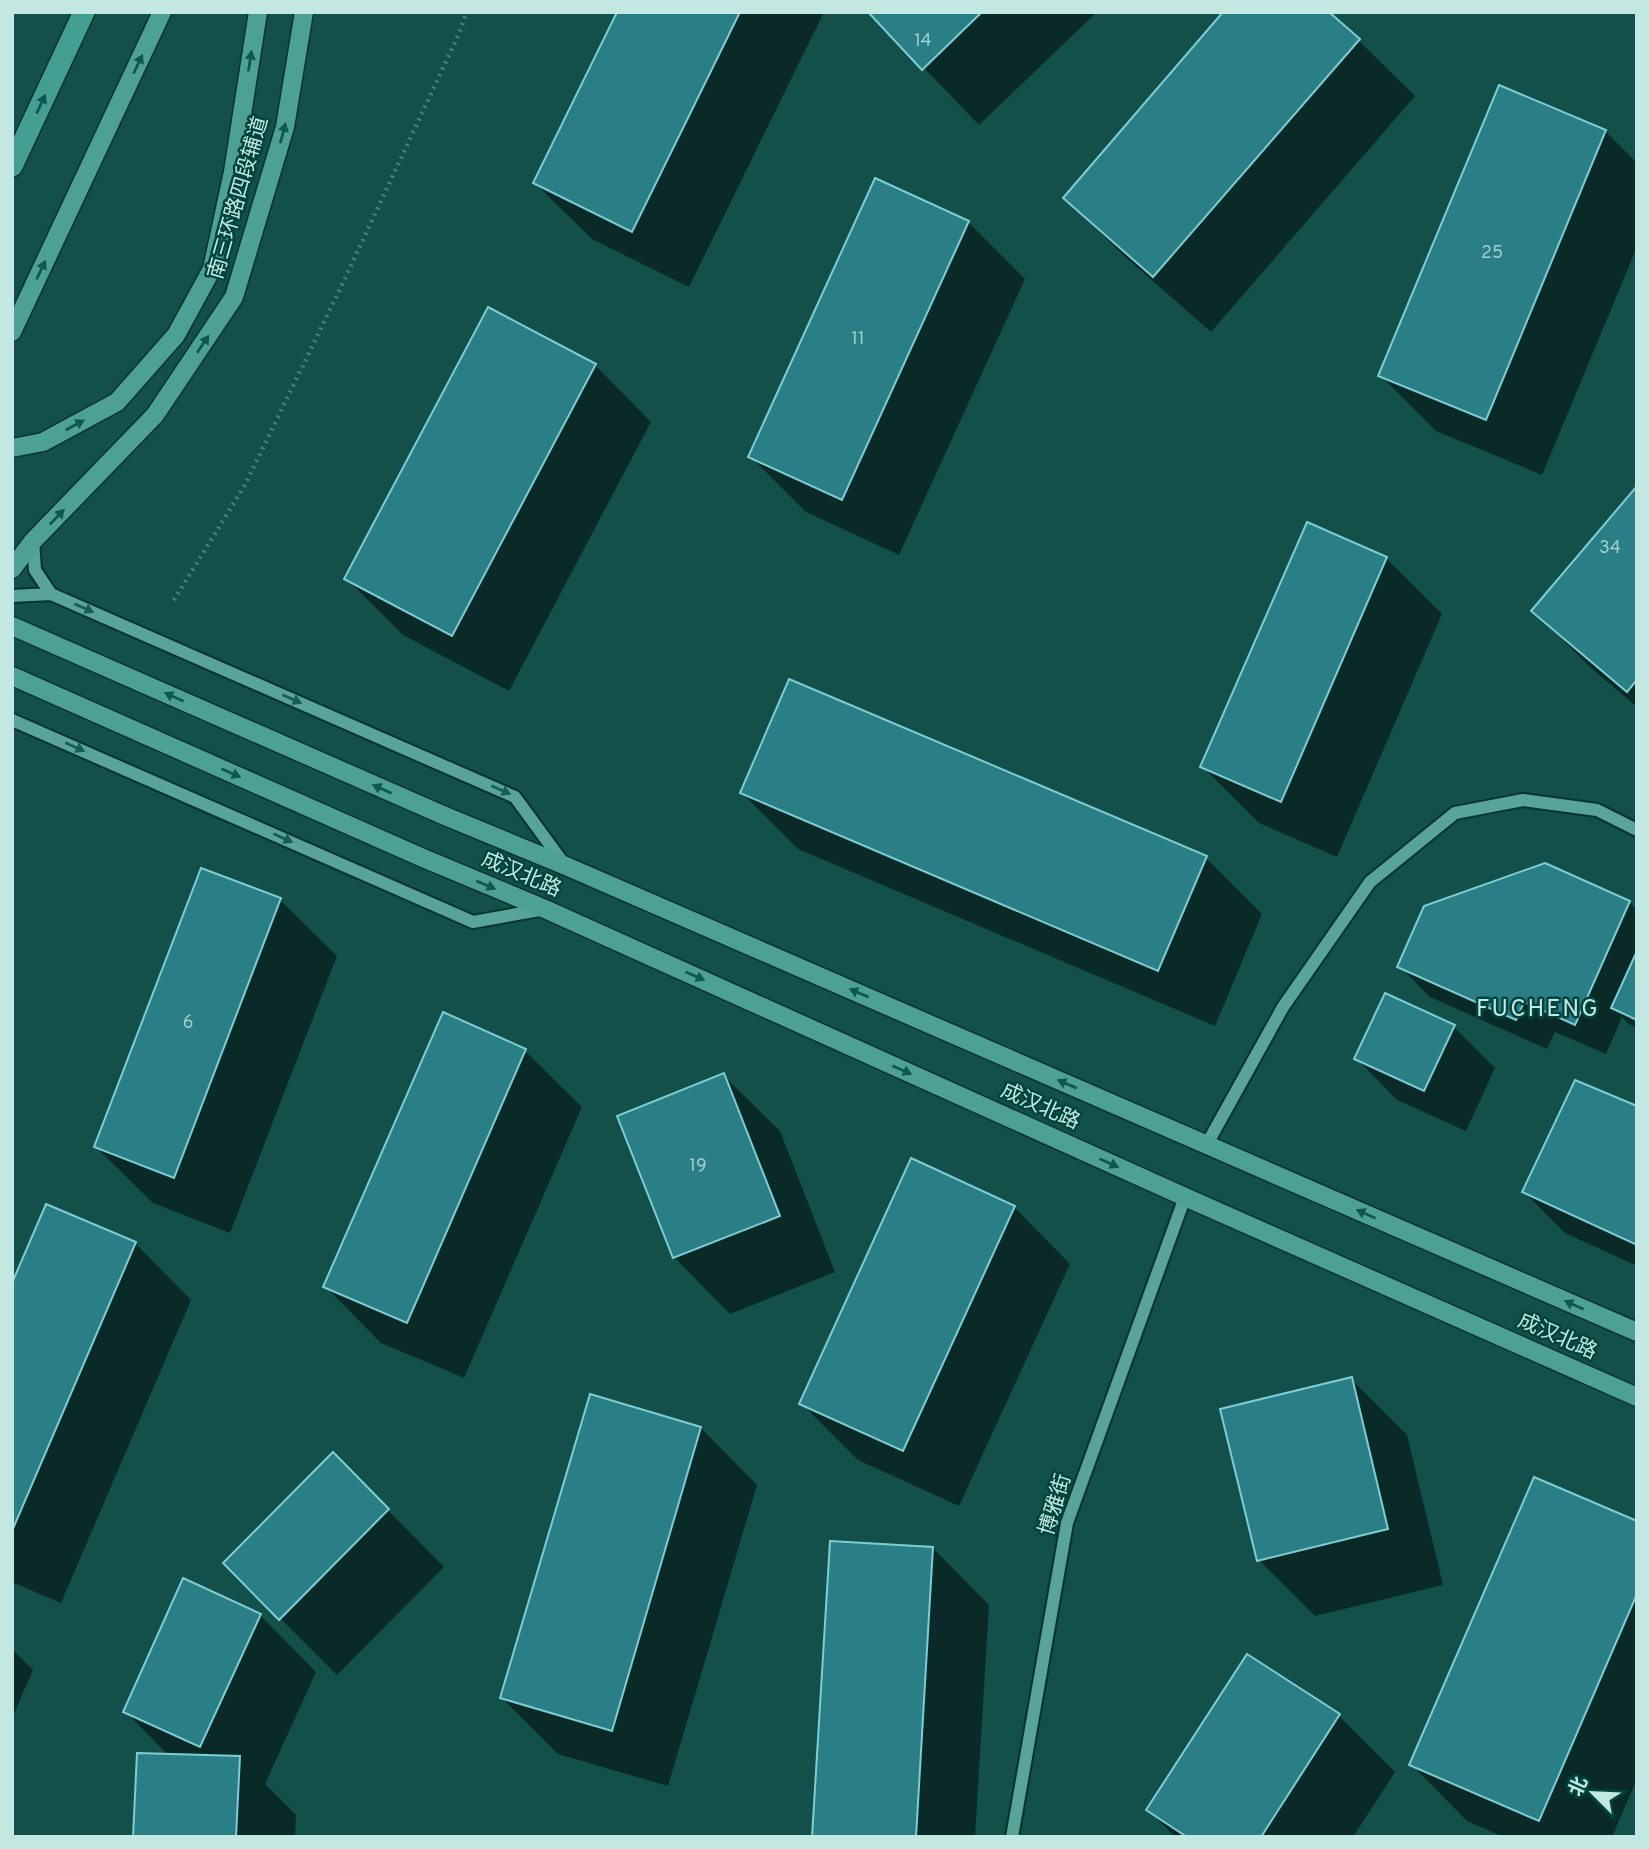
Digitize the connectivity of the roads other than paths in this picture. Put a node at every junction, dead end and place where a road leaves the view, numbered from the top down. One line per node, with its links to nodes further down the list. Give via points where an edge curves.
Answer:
1 (84, 12): 5 (highway, one-way to 1)
2 (162, 12): 6 (main road, one-way to 2)
3 (258, 12): 7 (main road, one-way to 3, via 43,442 117,402 176,335 212,269 233,172)
4 (304, 12): 8 (main road, 南三环路四段辅道, one-way to 4, via 155,415 234,297 285,127)
5 (12, 166)
6 (12, 332)
7 (12, 449)
8 (33, 541): 9 (main road, 南三环路四段辅道); 10 (street, via 35,570)
9 (12, 569)
10 (51, 594): 11 (street); 16 (street, one-way to 16, via 515,797)
11 (12, 596)
12 (12, 626): 16 (main road, 成汉北路, one-way to 12)
13 (12, 676): 17 (main road, 成汉北路, one-way to 17)
14 (12, 720): 17 (street, one-way to 17, via 473,922)
15 (1637, 830): 18 (street, via 1597,810 1523,800 1455,813 1370,882 1283,1007)
16 (566, 866): 18 (main road, 成汉北路, one-way to 16)
17 (545, 909): 19 (main road, 成汉北路, one-way to 19)
18 (1207, 1144): 20 (main road, 成汉北路, one-way to 18)
19 (1185, 1197): 21 (main road, 成汉北路); 22 (street, 博雅街, via 1067,1523)
20 (1637, 1332)
21 (1637, 1397)
22 (1012, 1837)

